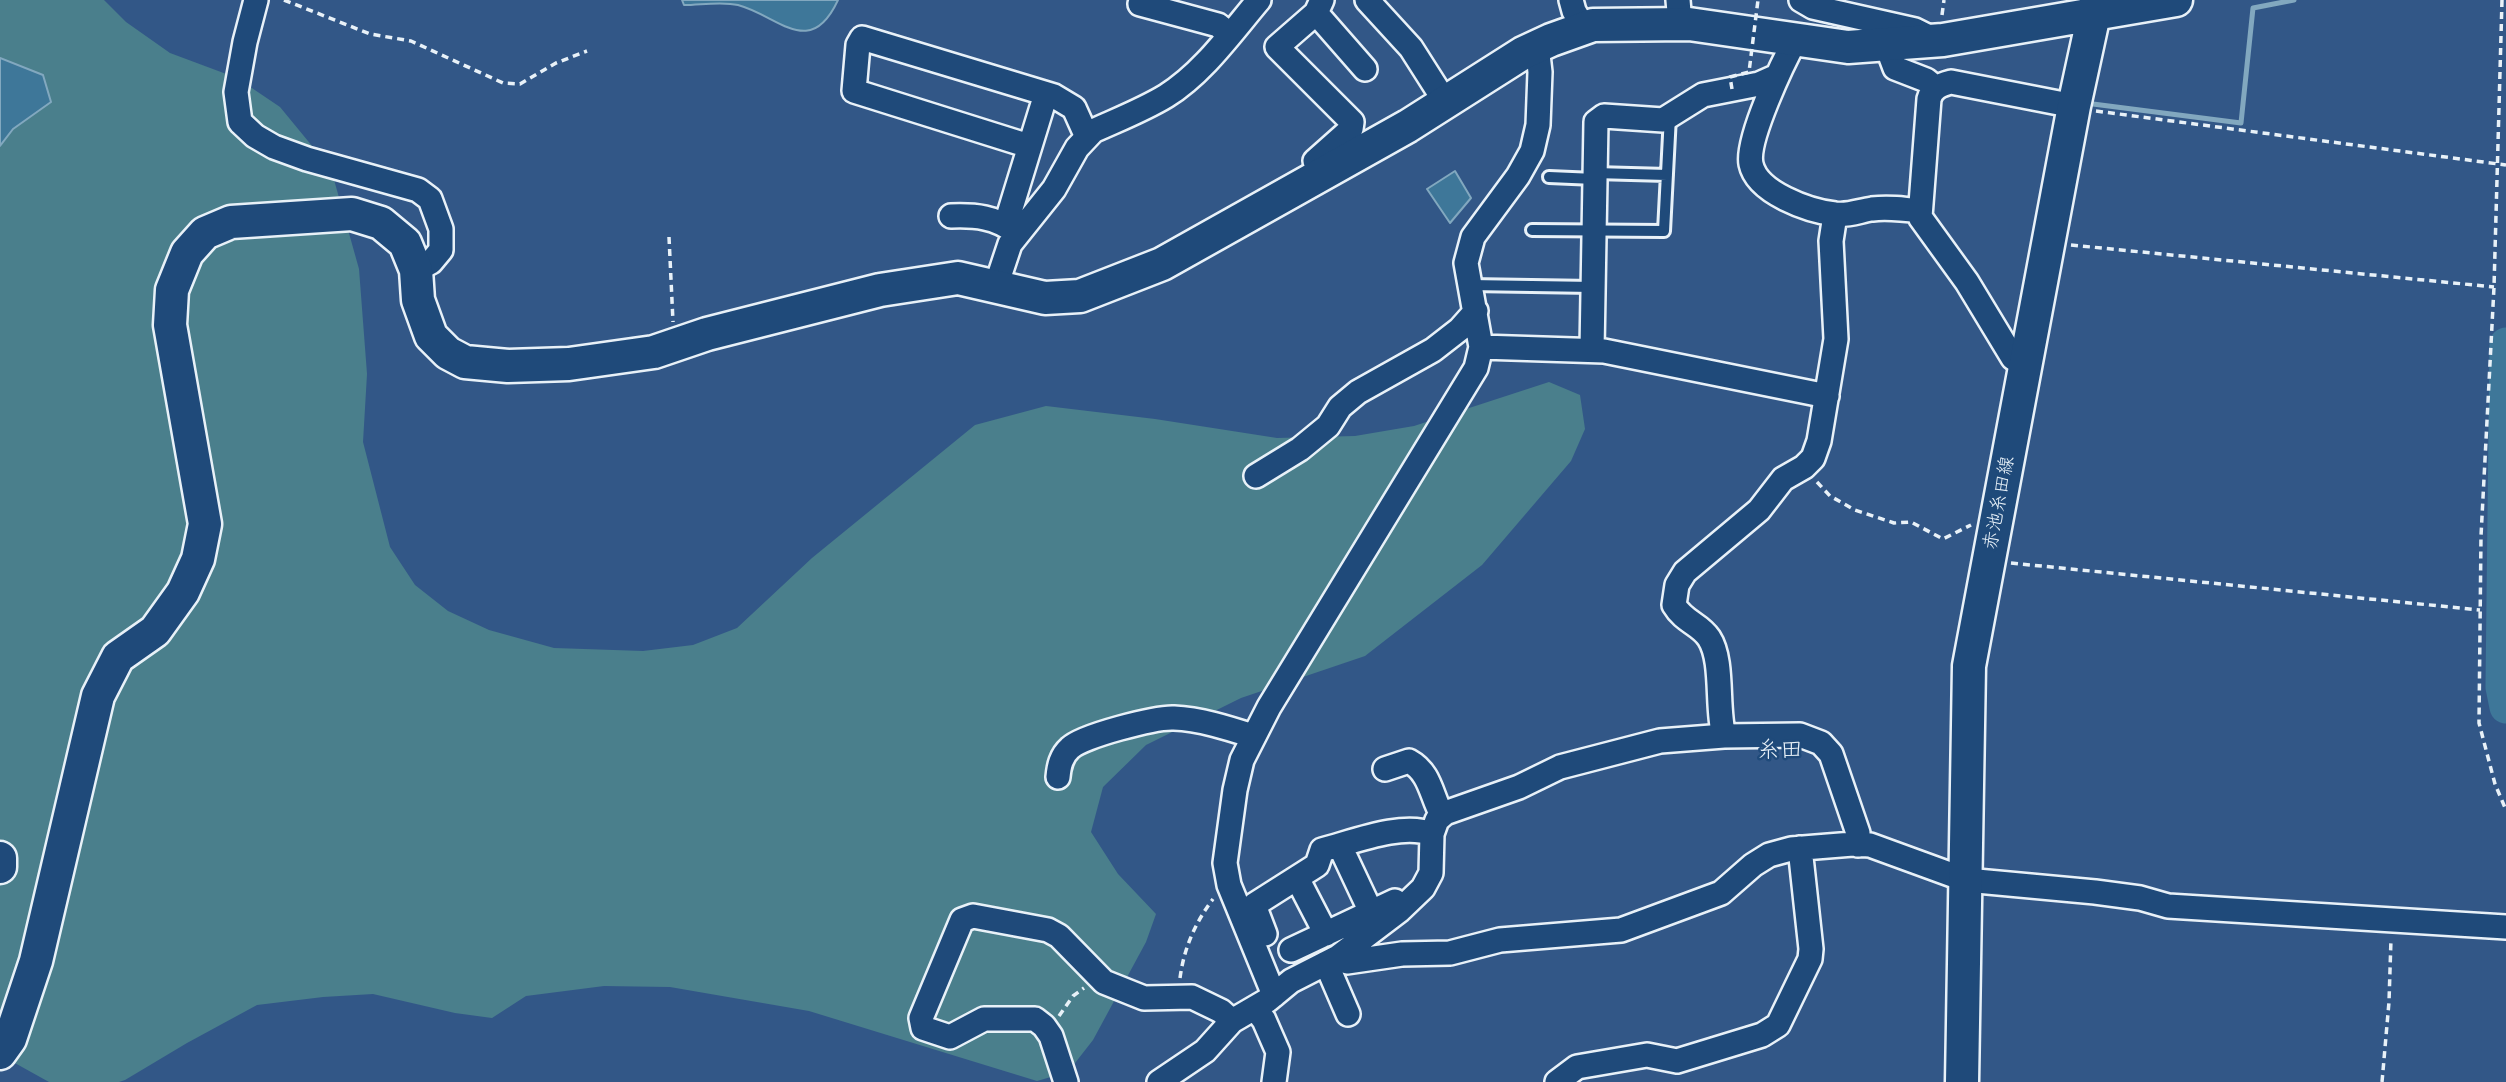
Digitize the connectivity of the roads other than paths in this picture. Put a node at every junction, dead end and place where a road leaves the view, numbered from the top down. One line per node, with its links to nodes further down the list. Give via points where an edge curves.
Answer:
1 (256, 0): 36 (street, via 236,92 240,122 274,147 418,190 430,199 441,229 440,250)
2 (1259, 0): 12 (street)
3 (1367, 0): 21 (street, via 1410,48)
4 (1571, 0): 11 (street)
5 (1801, 0): 14 (street, via 1813,7 1915,30)
6 (2176, 0): 9 (street)
7 (1140, 4): 12 (street, via 1218,25)
8 (1319, 6): 17 (street); 26 (street, via 1277,47 1352,122 1351,129 1315,161)
9 (2095, 7): 14 (street); 22 (street, 赤池糸田線)
10 (1679, 12): 11 (street); 13 (street)
11 (1584, 28): 16 (street)
12 (1229, 34): 24 (street, via 1199,68 1164,97)
13 (1796, 39): 15 (street, via 1848,47); 18 (street)
14 (1938, 41): 15 (street)
15 (1886, 44): 19 (street, via 1895,68)
16 (1537, 46): 21 (street); 37 (street, via 1538,125 1532,151 1473,237 1465,263)
17 (1365, 69)
18 (1777, 76): 23 (street, via 1759,85 1703,95); 31 (street, via 1751,151 1751,166 1765,187 1798,205)
19 (1936, 88): 22 (street, via 1951,82); 30 (street, via 1929,99)
20 (1046, 94): 24 (street, via 1074,108); 25 (street); 25 (street, via 862,38 858,45 854,91)
21 (1446, 103): 26 (street)
22 (2074, 106): 43 (street, 赤池糸田線)
23 (1670, 116): 27 (lane); 28 (street, via 1663,120 1604,116 1596,122)
24 (1087, 137): 33 (street, via 1054,189)
25 (1029, 146): 33 (street)
26 (1323, 174): 38 (street, via 1162,264 1080,296 1045,298)
27 (1667, 175): 28 (lane); 35 (lane, via 1664,231)
28 (1595, 176): 29 (lane); 35 (street)
29 (1549, 177)
30 (1920, 211): 31 (street, via 1872,209); 43 (street, via 1925,227 2013,358)
31 (1835, 215): 44 (street, via 1831,241 1836,339)
32 (951, 216): 33 (street, via 976,215)
33 (1012, 229): 38 (street)
34 (1532, 230): 35 (lane)
35 (1594, 230): 39 (street)
36 (416, 270): 38 (street, via 418,300 431,336 447,353 464,362 508,366 569,364 654,352 880,290 958,278); 67 (street, via 405,243 381,223 352,214 231,222 205,233 187,253 172,290 170,325 205,524 198,559 183,592 155,631 118,657 98,696 36,961 10,1039)
37 (1470, 285): 39 (lane); 40 (street)
38 (996, 286)
39 (1593, 287): 42 (street)
40 (1476, 311): 41 (street); 45 (street, via 1433,350 1358,392 1309,442)
41 (1481, 347): 42 (street); 46 (street, via 1476,368)
42 (1592, 350): 44 (street)
43 (2026, 366): 57 (street, 赤池糸田線, via 1969,666)
44 (1827, 396): 47 (street, via 1813,458 1783,480 1759,510 1685,572 1677,585 1674,605 1681,617 1709,638 1715,653)
45 (1256, 476)
46 (1253, 736): 49 (street, via 1173,718 1152,720 1070,747 1060,762); 64 (street, via 1235,790 1225,863)
47 (1724, 736): 50 (street, via 1660,741 1560,766); 51 (street, via 1800,735 1821,743 1831,754)
48 (1385, 769): 50 (street, via 1409,761 1428,778)
49 (1058, 777)
50 (1437, 825): 52 (street); 58 (street, via 1431,873)
51 (1858, 845): 53 (street); 57 (street, via 1870,845)
52 (1340, 846): 56 (street, via 1322,850 1317,864); 59 (street)
53 (1800, 848): 63 (street, via 1769,855 1720,894 1621,930 1500,940 1450,953); 71 (street, via 1810,959 1778,1025 1762,1035 1677,1061 1647,1055 1577,1067)
54 (0, 858): 55 (street)
55 (0, 867)
56 (1297, 878): 61 (street); 64 (street, via 1255,905)
57 (1966, 880): 60 (street, via 2095,892 2168,906); 72 (street, 赤池糸田線)
58 (1410, 901): 59 (street, via 1404,897); 63 (street)
59 (1371, 912): 61 (street)
60 (2506, 926)
61 (1326, 933): 62 (street)
62 (1291, 950)
63 (1332, 960): 64 (street); 65 (street)
64 (1272, 996): 66 (street); 70 (street, via 1264,1020 1278,1052)
65 (1348, 1014)
66 (1232, 1021): 68 (street, via 1192,997 1144,998 1102,980 1048,930 973,916 962,920 921,1018 923,1028 950,1037 984,1019 1035,1019 1049,1032); 69 (street, via 1197,1057)
67 (0, 1053)
68 (1066, 1082)
69 (1159, 1082)
70 (1274, 1082)
71 (1557, 1082)
72 (1962, 1082)

